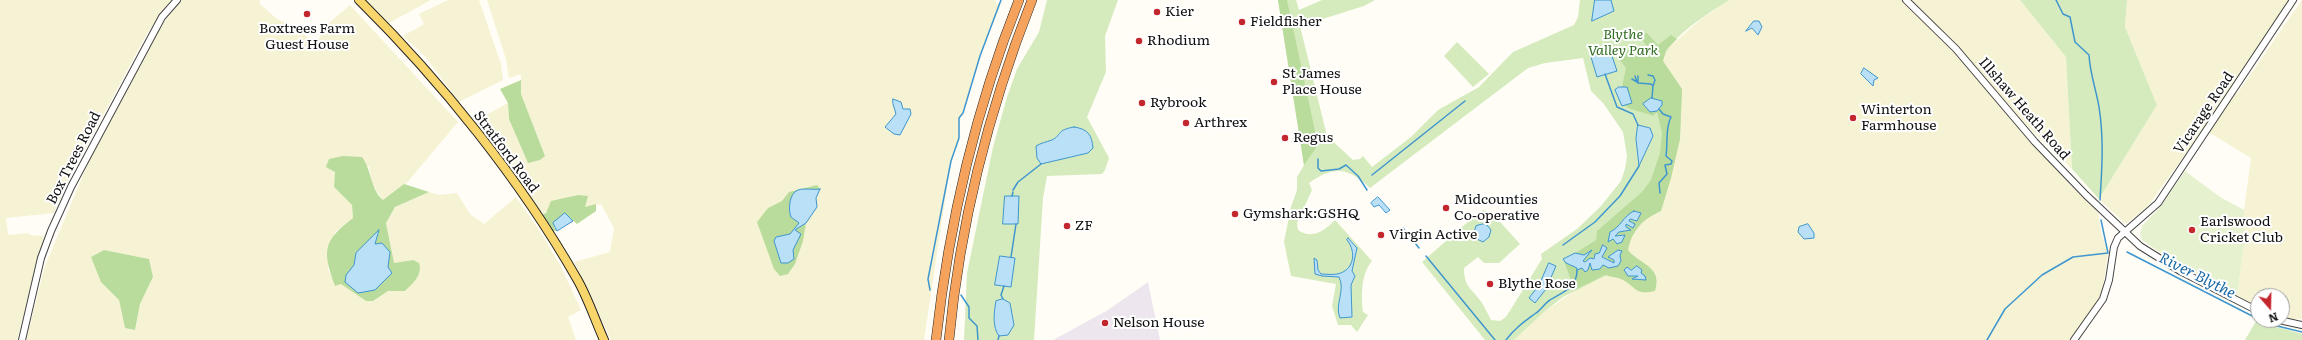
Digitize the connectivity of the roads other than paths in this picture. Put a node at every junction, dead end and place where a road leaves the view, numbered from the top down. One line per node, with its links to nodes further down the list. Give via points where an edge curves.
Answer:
1 (177, 0): 11 (street, Box Trees Road, via 162,17 70,187 41,258)
2 (358, 0): 12 (main road, Stratford Road, via 408,49 491,152 547,230 577,280)
3 (1019, 0): 13 (highway, via 1001,44 980,111 958,197 942,283)
4 (1032, 0): 14 (highway, via 992,110 975,177 959,260)
5 (1906, 0): 7 (street, Illshaw Heath Road, via 1956,49 2035,142)
6 (2293, 0): 7 (street, Vicarage Road, via 2158,203)
7 (2125, 232): 8 (street, Illshaw Heath Road, via 2161,261); 15 (street, Vicarage Road, via 2116,242 2103,299)
8 (2250, 307)
9 (2290, 322): 10 (street)
10 (2302, 325)
11 (22, 340)
12 (604, 340)
13 (936, 340)
14 (949, 340)
15 (2074, 340)

